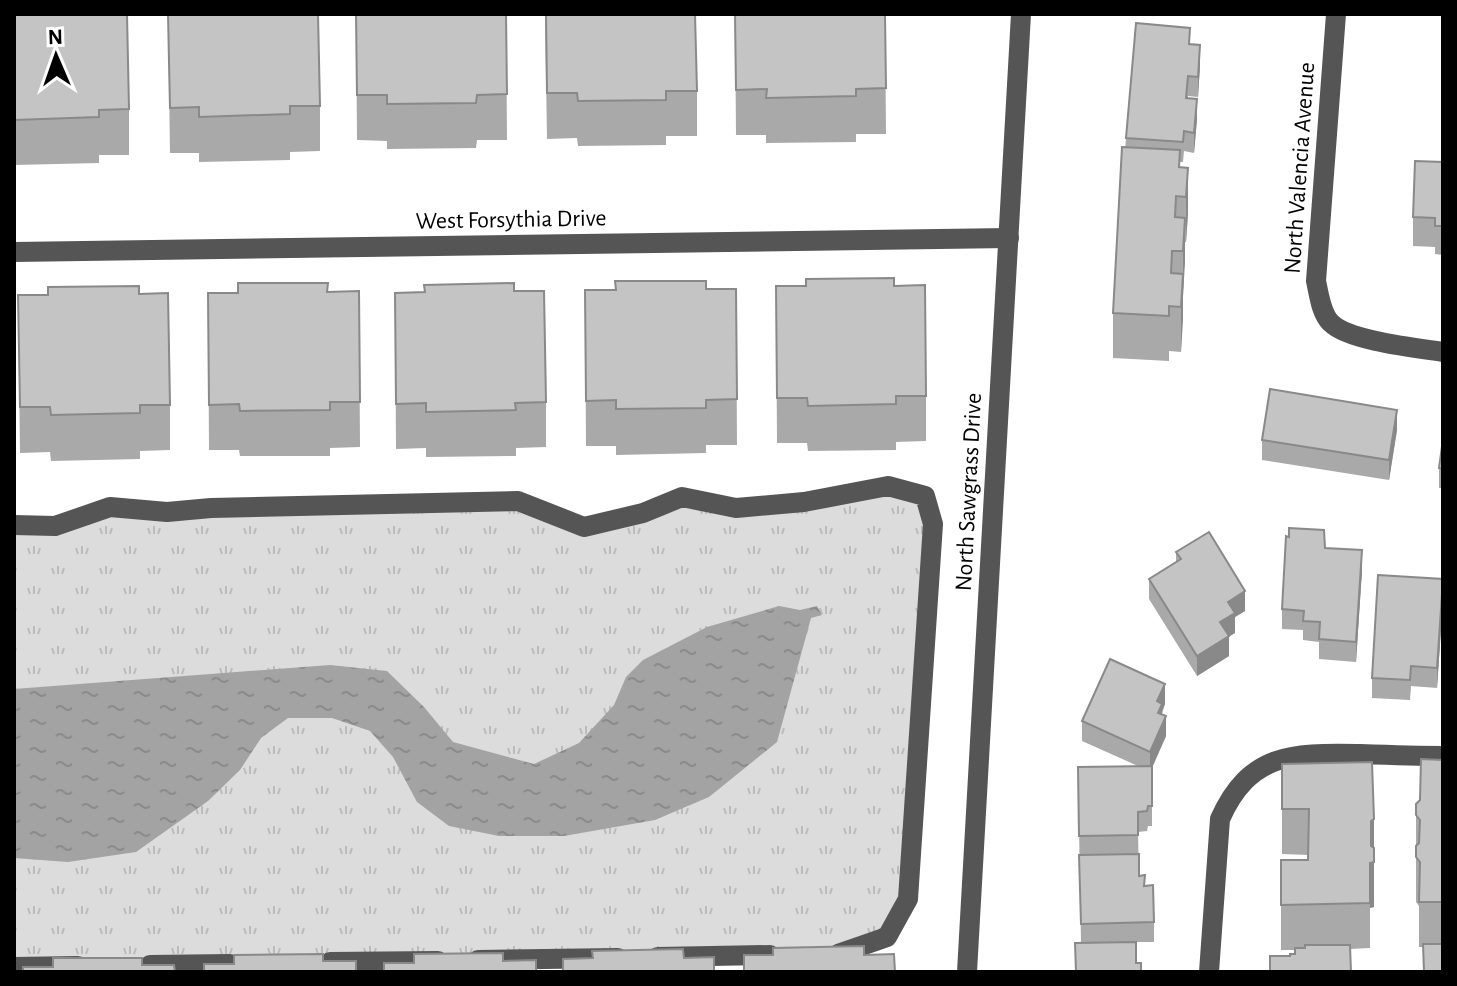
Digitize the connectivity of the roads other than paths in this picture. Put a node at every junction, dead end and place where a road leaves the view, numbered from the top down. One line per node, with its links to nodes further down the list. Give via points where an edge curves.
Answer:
1 (1021, 14): 3 (street, North Sawgrass Drive)
2 (1336, 14): 5 (street, North Valencia Avenue, via 1316,281 1321,303 1331,323 1354,335)
3 (1009, 238): 4 (street, West Forsythia Drive); 13 (street, North Sawgrass Drive)
4 (14, 252)
5 (1443, 352)
6 (14, 525): 8 (street, via 55,526 110,507 167,512 518,501 584,527 682,497 736,508 888,486 925,496 933,524 908,899 887,937 844,954)
7 (1443, 756): 14 (street, via 1303,753 1273,761 1247,777 1220,819)
8 (317, 963)
9 (253, 964): 11 (street)
10 (94, 966): 12 (street)
11 (126, 966)
12 (14, 967)
13 (967, 972)
14 (1209, 972)

